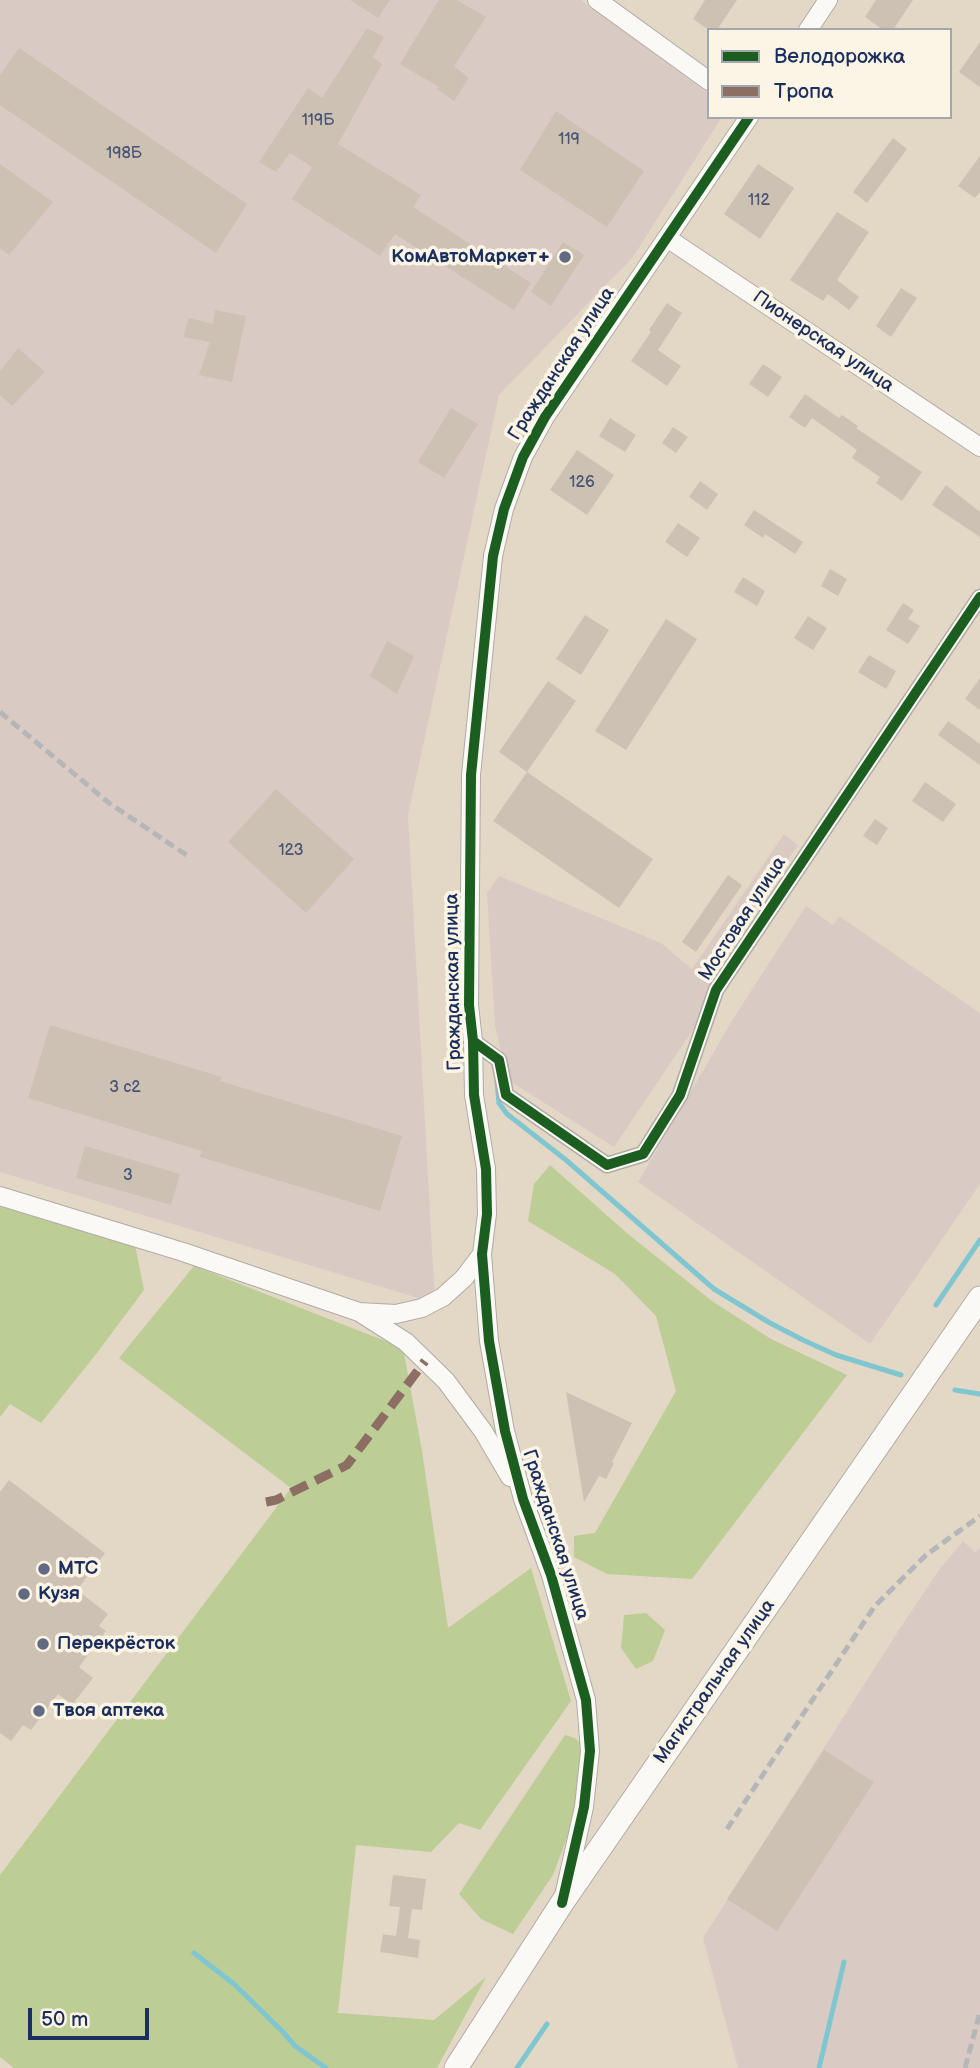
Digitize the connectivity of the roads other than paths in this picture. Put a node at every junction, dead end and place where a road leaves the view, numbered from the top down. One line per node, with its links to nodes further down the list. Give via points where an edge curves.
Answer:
1 (597, 0): 4 (street)
2 (828, 0): 3 (street)
3 (809, 28)
4 (707, 80)
5 (748, 119): 6 (street, Гражданская улица)
6 (667, 237): 7 (street, Пионерская улица); 9 (street, Гражданская улица, via 545,418 523,457 504,509 494,556 471,775 468,1005)
7 (980, 447)
8 (980, 597): 9 (street, Мостовая улица, via 716,990 680,1095 643,1154 607,1165 506,1095 499,1060)
9 (473, 1041): 11 (street, Гражданская улица, via 474,1095 486,1168)
10 (0, 1196): 13 (street)
11 (482, 1254): 13 (street, via 443,1297 422,1308 396,1314); 14 (street, Гражданская улица, via 489,1341)
12 (980, 1299): 15 (main road, Магистральная улица)
13 (359, 1312): 14 (street, via 406,1342 446,1381 483,1431)
14 (523, 1499): 15 (street, Гражданская улица, via 551,1575 586,1700 590,1751 584,1807)
15 (562, 1903): 16 (main road, Магистральная улица)
16 (456, 2068)

